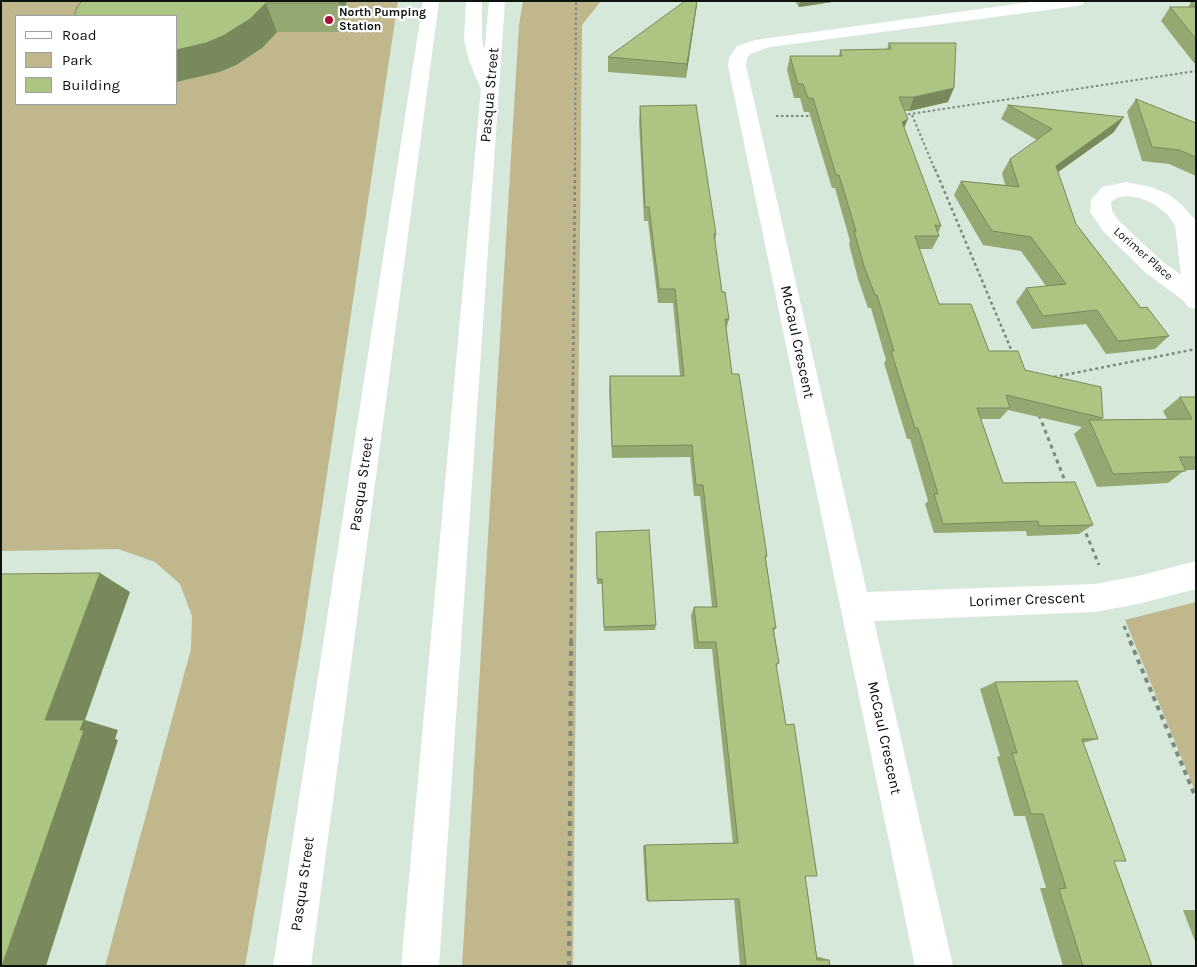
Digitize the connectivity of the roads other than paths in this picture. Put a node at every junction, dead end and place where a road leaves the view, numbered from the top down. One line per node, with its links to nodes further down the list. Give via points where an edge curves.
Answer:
1 (432, 1): 9 (main road, Pasqua Street)
2 (474, 1): 5 (main road, via 473,40)
3 (497, 1): 5 (main road, Pasqua Street)
4 (1078, 1): 8 (main road, McCaul Crescent, via 755,45 743,50 738,58 737,66)
5 (490, 92): 10 (main road, Pasqua Street)
6 (1194, 298): 6 (main road, Lorimer Place, via 1186,223 1161,199 1144,192 1126,189 1109,192 1101,200 1101,212 1111,226)
7 (1196, 575): 8 (main road, Lorimer Crescent, via 1095,598)
8 (855, 607): 11 (main road, McCaul Crescent)
9 (292, 966)
10 (420, 966)
11 (934, 966)

